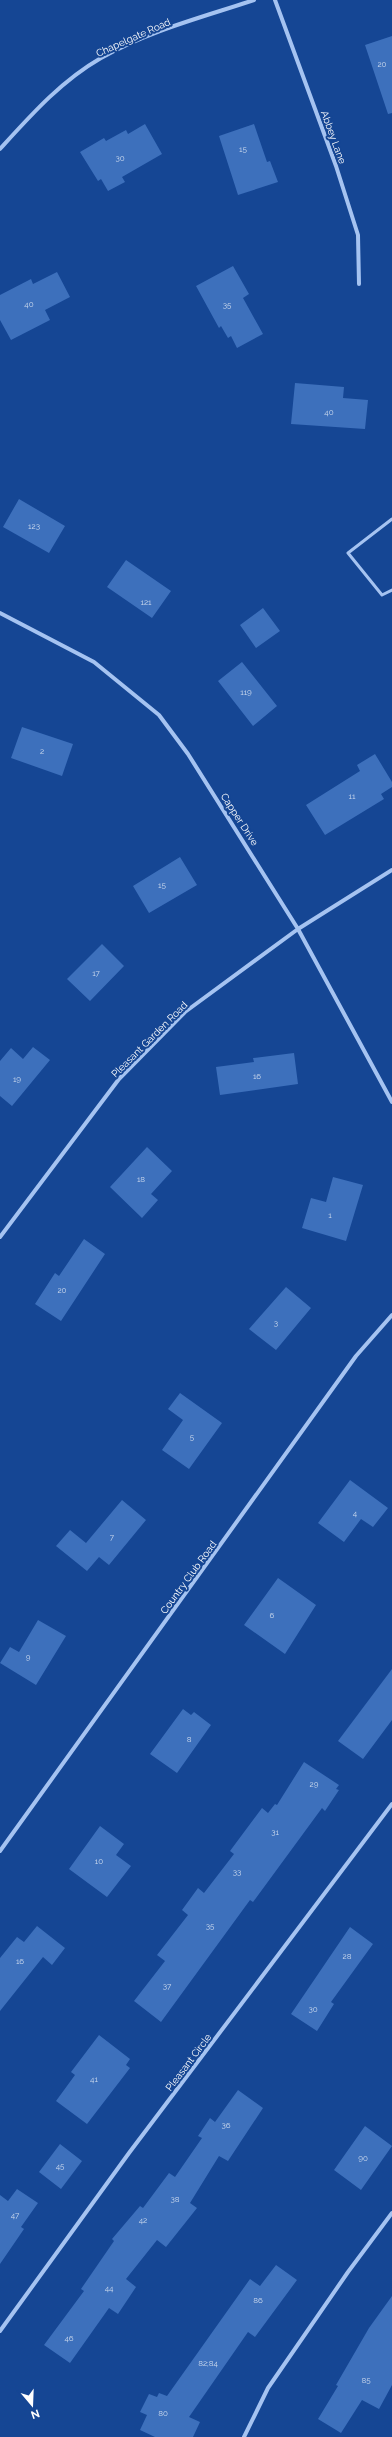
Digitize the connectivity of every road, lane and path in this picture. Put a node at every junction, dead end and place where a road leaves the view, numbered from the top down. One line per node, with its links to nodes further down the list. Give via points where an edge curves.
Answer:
1 (254, 0): 3 (street, Chapelgate Road, via 156,33 101,58 45,100)
2 (275, 0): 4 (street, Abbey Lane, via 336,166 358,235)
3 (0, 148)
4 (359, 284)
5 (392, 519): 6 (lane, via 348,553 382,595)
6 (392, 590)
7 (0, 613): 9 (street, Capper Drive, via 94,662 159,715 188,754)
8 (392, 870): 9 (street, Pleasant Garden Road)
9 (298, 929): 10 (street, Capper Drive); 11 (street, Pleasant Garden Road, via 185,1012 119,1079)
10 (392, 1102)
11 (0, 1236)
12 (392, 1315): 14 (street, Country Club Road, via 356,1356)
13 (392, 1804): 16 (street, Pleasant Circle, via 129,2153)
14 (0, 1851)
15 (392, 2213): 17 (street, via 268,2388)
16 (0, 2331)
17 (244, 2437)

